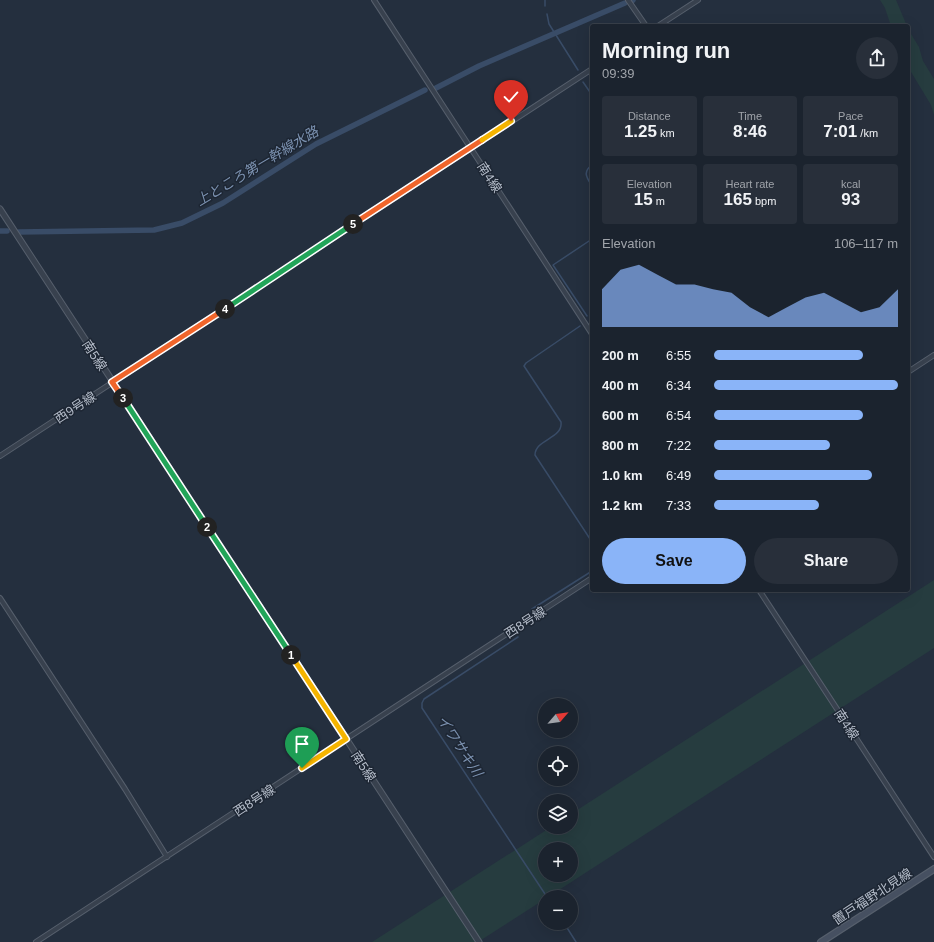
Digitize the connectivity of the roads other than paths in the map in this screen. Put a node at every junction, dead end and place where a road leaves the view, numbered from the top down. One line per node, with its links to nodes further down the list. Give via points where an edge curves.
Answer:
1 (374, 0): 7 (street, 南4線)
2 (628, 0): 4 (street)
3 (698, 0): 5 (street)
4 (645, 24)
5 (661, 24)
6 (590, 70): 7 (street, 西9号線)
7 (471, 147): 9 (street, 南4線); 12 (street, 西9号線)
8 (0, 209): 12 (street, 南5線)
9 (590, 331)
10 (934, 355): 11 (street)
11 (910, 371)
12 (112, 382): 13 (street, 西9号線); 17 (street, 南5線)
13 (0, 456)
14 (590, 579): 17 (street, 西8号線)
15 (760, 592): 19 (street, 南4線)
16 (0, 598): 18 (street)
17 (346, 739): 18 (street, 西8号線); 22 (street, 南5線)
18 (167, 857): 21 (street, 西8号線)
19 (934, 858)
20 (934, 869): 23 (main road, 置戸福野北見線)
21 (36, 942)
22 (479, 942)
23 (821, 942)

